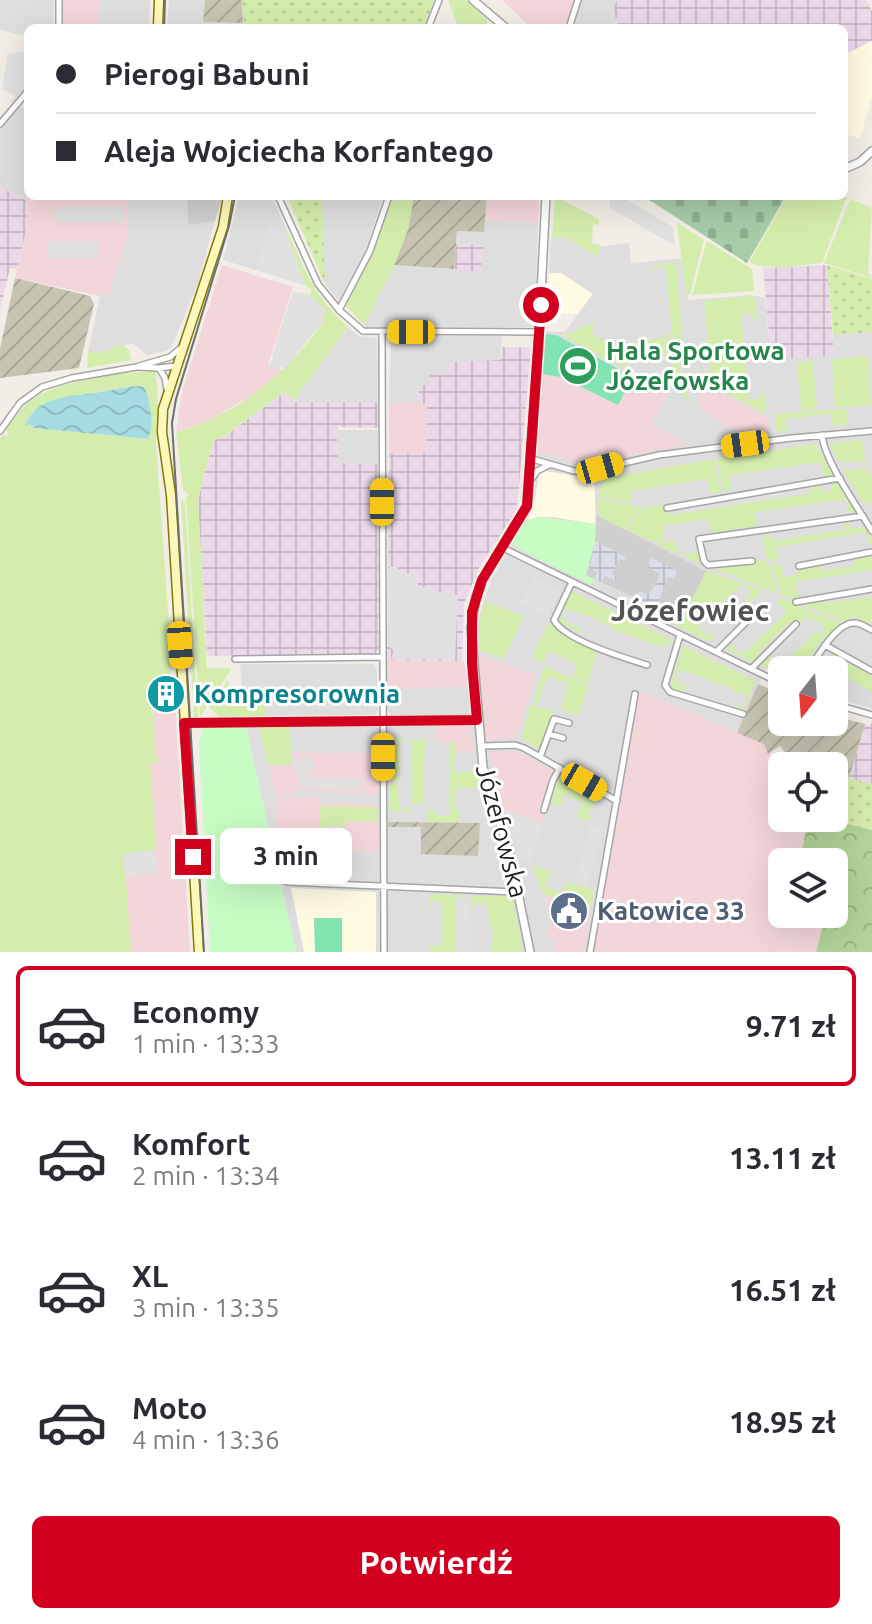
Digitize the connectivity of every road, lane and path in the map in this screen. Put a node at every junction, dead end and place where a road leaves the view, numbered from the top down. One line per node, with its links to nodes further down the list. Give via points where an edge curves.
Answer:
1 (59, 0): 6 (street)
2 (159, 0): 7 (main road)
3 (439, 0): 8 (street)
4 (473, 0): 9 (street)
5 (578, 0): 10 (street)
6 (59, 24)
7 (158, 24)
8 (430, 24)
9 (501, 24)
10 (570, 24)
11 (24, 96): 12 (street)
12 (0, 124)
13 (872, 151): 14 (street)
14 (848, 167)
15 (227, 200): 22 (main road)
16 (280, 200): 19 (street, via 318,284)
17 (388, 200): 19 (street, via 370,251)
18 (546, 200): 21 (street, Józefowska)
19 (339, 310): 20 (street, via 363,331)
20 (382, 332): 21 (street); 52 (street)
21 (540, 332): 31 (street, Józefowska)
22 (183, 346): 23 (street); 24 (main road)
23 (162, 359): 24 (street); 25 (street)
24 (176, 366): 26 (street); 27 (main road)
25 (136, 367): 26 (street); 28 (street, via 42,387 20,403)
26 (159, 368): 27 (street)
27 (167, 395): 64 (main road, via 162,432 171,495)
28 (0, 431)
29 (872, 431): 30 (street)
30 (822, 435): 32 (street, via 657,456 589,471); 33 (street)
31 (532, 459): 32 (street); 34 (street, Józefowska)
32 (550, 464): 34 (street)
33 (840, 478): 35 (street); 36 (street)
34 (530, 482): 38 (street, Józefowska, via 526,511)
35 (667, 508)
36 (863, 516): 37 (street); 40 (street, via 699,539 708,565)
37 (872, 531)
38 (501, 547): 42 (street); 63 (street, Józefowska, via 472,612)
39 (872, 552): 41 (street)
40 (752, 561)
41 (799, 566)
42 (572, 582): 48 (street); 54 (street, via 554,620 557,627)
43 (872, 589): 44 (street)
44 (796, 602)
45 (756, 612): 50 (street)
46 (796, 624): 55 (street)
47 (872, 630): 49 (street, via 853,622)
48 (680, 635): 50 (street); 60 (street, via 665,685 670,692)
49 (825, 645): 51 (street); 56 (street)
50 (716, 652): 55 (street)
51 (818, 656)
52 (383, 657): 53 (street); 62 (street)
53 (235, 659)
54 (647, 665)
55 (751, 669): 57 (street)
56 (872, 671)
57 (768, 677)
58 (635, 694): 71 (street)
59 (848, 708): 61 (street)
60 (743, 714)
61 (872, 715)
62 (382, 719): 63 (street); 64 (street); 74 (street)
63 (477, 720): 68 (street, Józefowska)
64 (184, 723): 76 (main road)
65 (569, 723): 66 (street, via 554,719)
66 (549, 734): 67 (street); 69 (street)
67 (563, 738)
68 (480, 746): 69 (street, via 515,745); 75 (street, Józefowska)
69 (540, 757): 70 (street)
70 (560, 768): 71 (street); 72 (street)
71 (617, 801): 79 (street)
72 (544, 810)
73 (276, 841): 74 (street, via 284,881)
74 (383, 887): 75 (street); 77 (street)
75 (519, 892): 78 (street, Józefowska)
76 (199, 952)
77 (384, 952)
78 (530, 952)
79 (590, 952)

